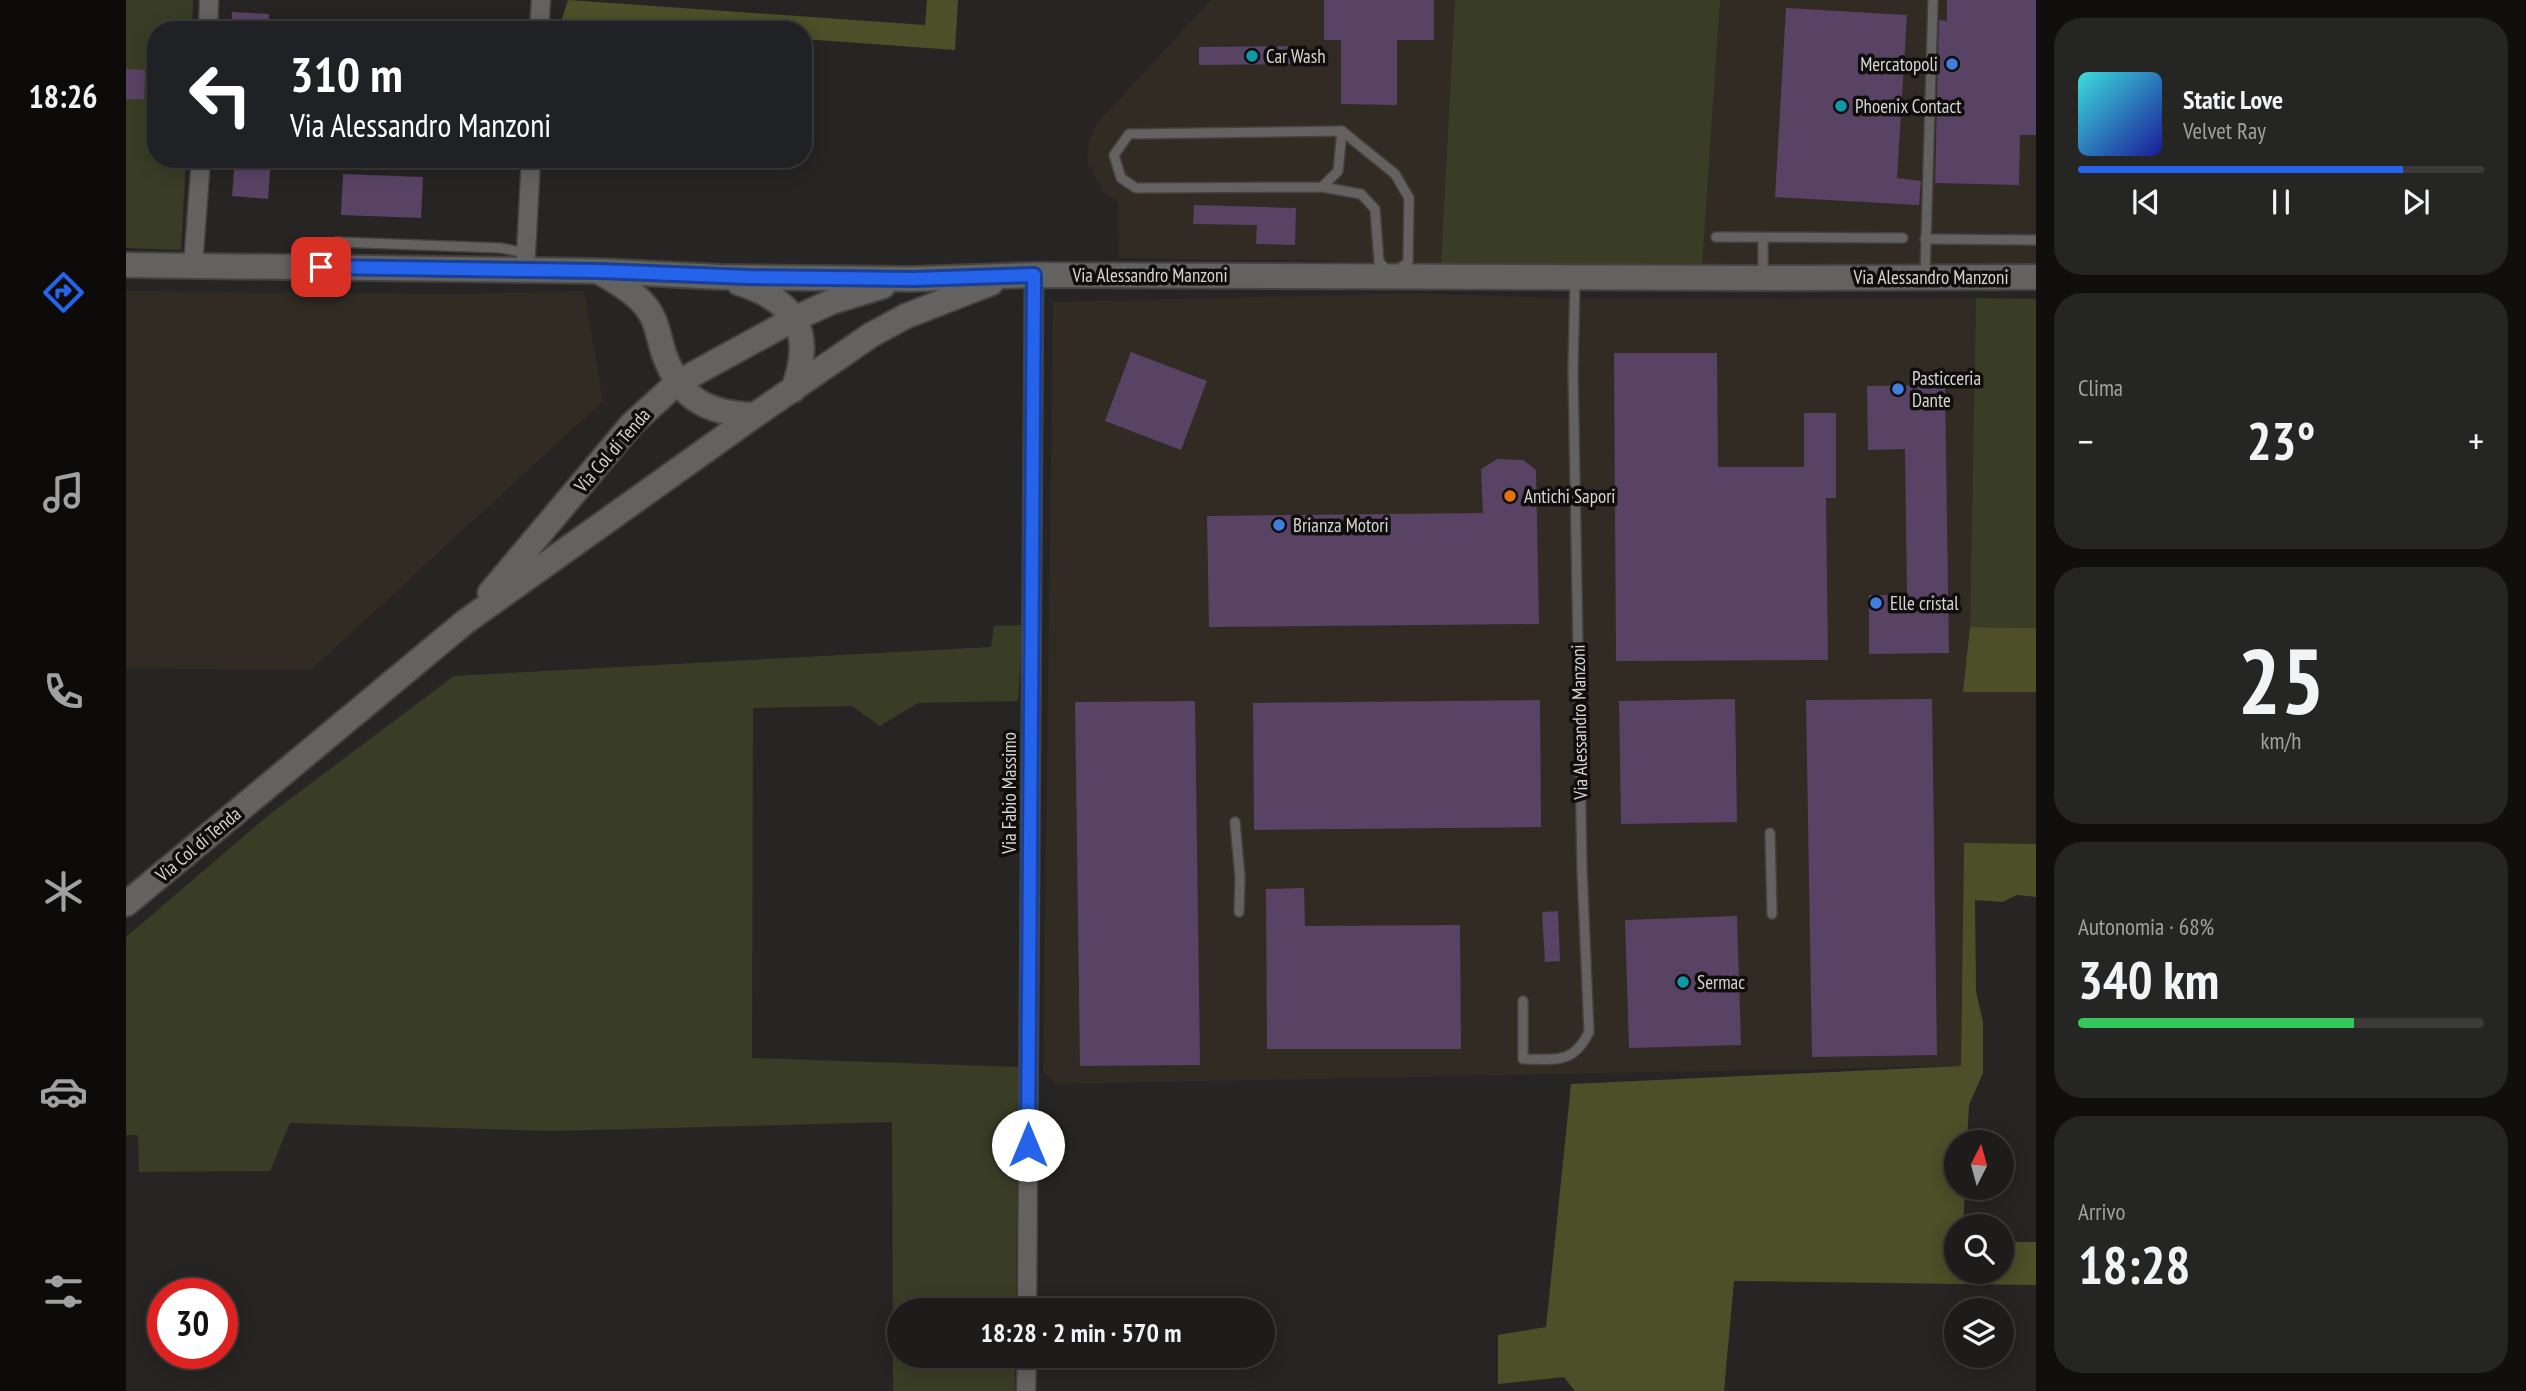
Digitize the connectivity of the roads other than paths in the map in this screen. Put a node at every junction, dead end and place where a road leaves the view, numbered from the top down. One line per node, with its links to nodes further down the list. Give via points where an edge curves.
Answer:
1 (209, 0): 4 (street)
2 (541, 0): 5 (street)
3 (1933, 0): 13 (lane)
4 (208, 21)
5 (540, 21)
6 (1342, 131): 9 (lane, via 1338,171); 9 (lane, via 1129,134 1114,155 1121,178 1136,188); 20 (lane, via 1395,174 1409,198 1408,262)
7 (200, 168): 17 (street)
8 (530, 168): 15 (street)
9 (1322, 187): 20 (lane, via 1362,194 1375,209 1379,262)
10 (1716, 237): 11 (lane)
11 (1763, 237): 12 (lane); 25 (lane)
12 (1903, 238)
13 (1925, 239): 14 (lane); 23 (lane)
14 (2036, 240)
15 (525, 262): 17 (main road, Via Alessandro Manzoni, via 335,268); 18 (main road, Via Alessandro Manzoni)
16 (126, 265): 17 (main road, Via Alessandro Manzoni)
17 (193, 266)
18 (600, 271): 22 (main road, Via Alessandro Manzoni); 28 (main road, via 639,299 653,317)
19 (1023, 275): 20 (main road, Via Alessandro Manzoni); 26 (main road, Via Alessandro Manzoni); 29 (main road, Via Col di Tenda, via 905,316); 38 (street, Via Fabio Massimo)
20 (1392, 275): 21 (main road, Via Alessandro Manzoni)
21 (1575, 276): 25 (main road, Via Alessandro Manzoni); 37 (lane, Via Alessandro Manzoni, via 1581,814 1589,1032 1581,1049 1564,1059 1523,1059)
22 (720, 277): 26 (main road, Via Alessandro Manzoni); 27 (main road, via 761,290 780,301)
23 (1926, 277): 24 (main road, Via Alessandro Manzoni); 25 (main road, Via Alessandro Manzoni)
24 (2036, 277)
25 (1763, 278)
26 (913, 279): 27 (main road, Via Col di Tenda, via 864,291)
27 (794, 319): 28 (main road, Via Col di Tenda); 29 (main road, via 803,347)
28 (677, 383): 30 (main road, via 691,398 713,410); 31 (main road, Via Col di Tenda, via 632,424)
29 (793, 390): 30 (main road, Via Col di Tenda)
30 (755, 415): 31 (main road, Via Col di Tenda)
31 (465, 622): 34 (main road, Via Col di Tenda)
32 (1235, 822): 35 (lane)
33 (1770, 833): 36 (lane)
34 (126, 904)
35 (1239, 912)
36 (1772, 914)
37 (1523, 1001)
38 (1027, 1298)
39 (1027, 1368): 40 (street)
40 (1026, 1391)

